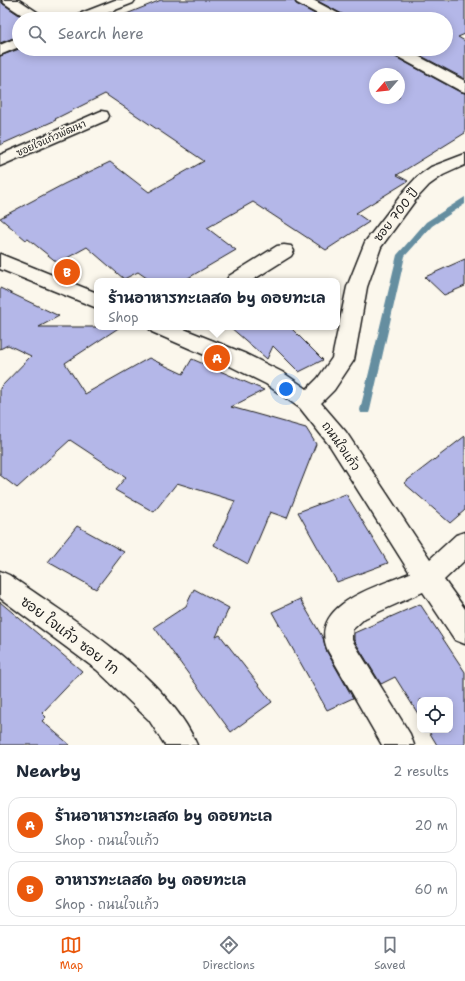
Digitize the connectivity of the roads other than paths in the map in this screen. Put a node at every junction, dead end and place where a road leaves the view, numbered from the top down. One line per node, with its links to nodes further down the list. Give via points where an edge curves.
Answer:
1 (9, 0): 4 (street)
2 (128, 0): 5 (street)
3 (302, 0): 6 (street)
4 (27, 12)
5 (97, 12)
6 (325, 12)
7 (12, 45): 8 (street)
8 (0, 50)
9 (407, 56): 10 (street)
10 (465, 87)
11 (101, 116): 13 (street, ซอยใจแก้วพัฒนา)
12 (465, 159): 19 (street, ซอย 700 ปี, via 423,181 372,246 357,287 343,360 326,384)
13 (0, 161)
14 (284, 251): 16 (street)
15 (0, 261): 17 (street)
16 (241, 278)
17 (94, 300)
18 (168, 330): 19 (street, ถนนใจแก้ว, via 274,378)
19 (308, 402): 21 (street, ถนนใจแก้ว, via 338,439)
20 (465, 543): 21 (street)
21 (428, 578): 23 (street, ถนนใจแก้ว); 25 (street, via 355,609 339,625 338,642)
22 (0, 583): 24 (street, ซอย ใจแก้ว ซอย 1ก, via 107,661 159,710)
23 (465, 631)
24 (182, 745)
25 (399, 745)

